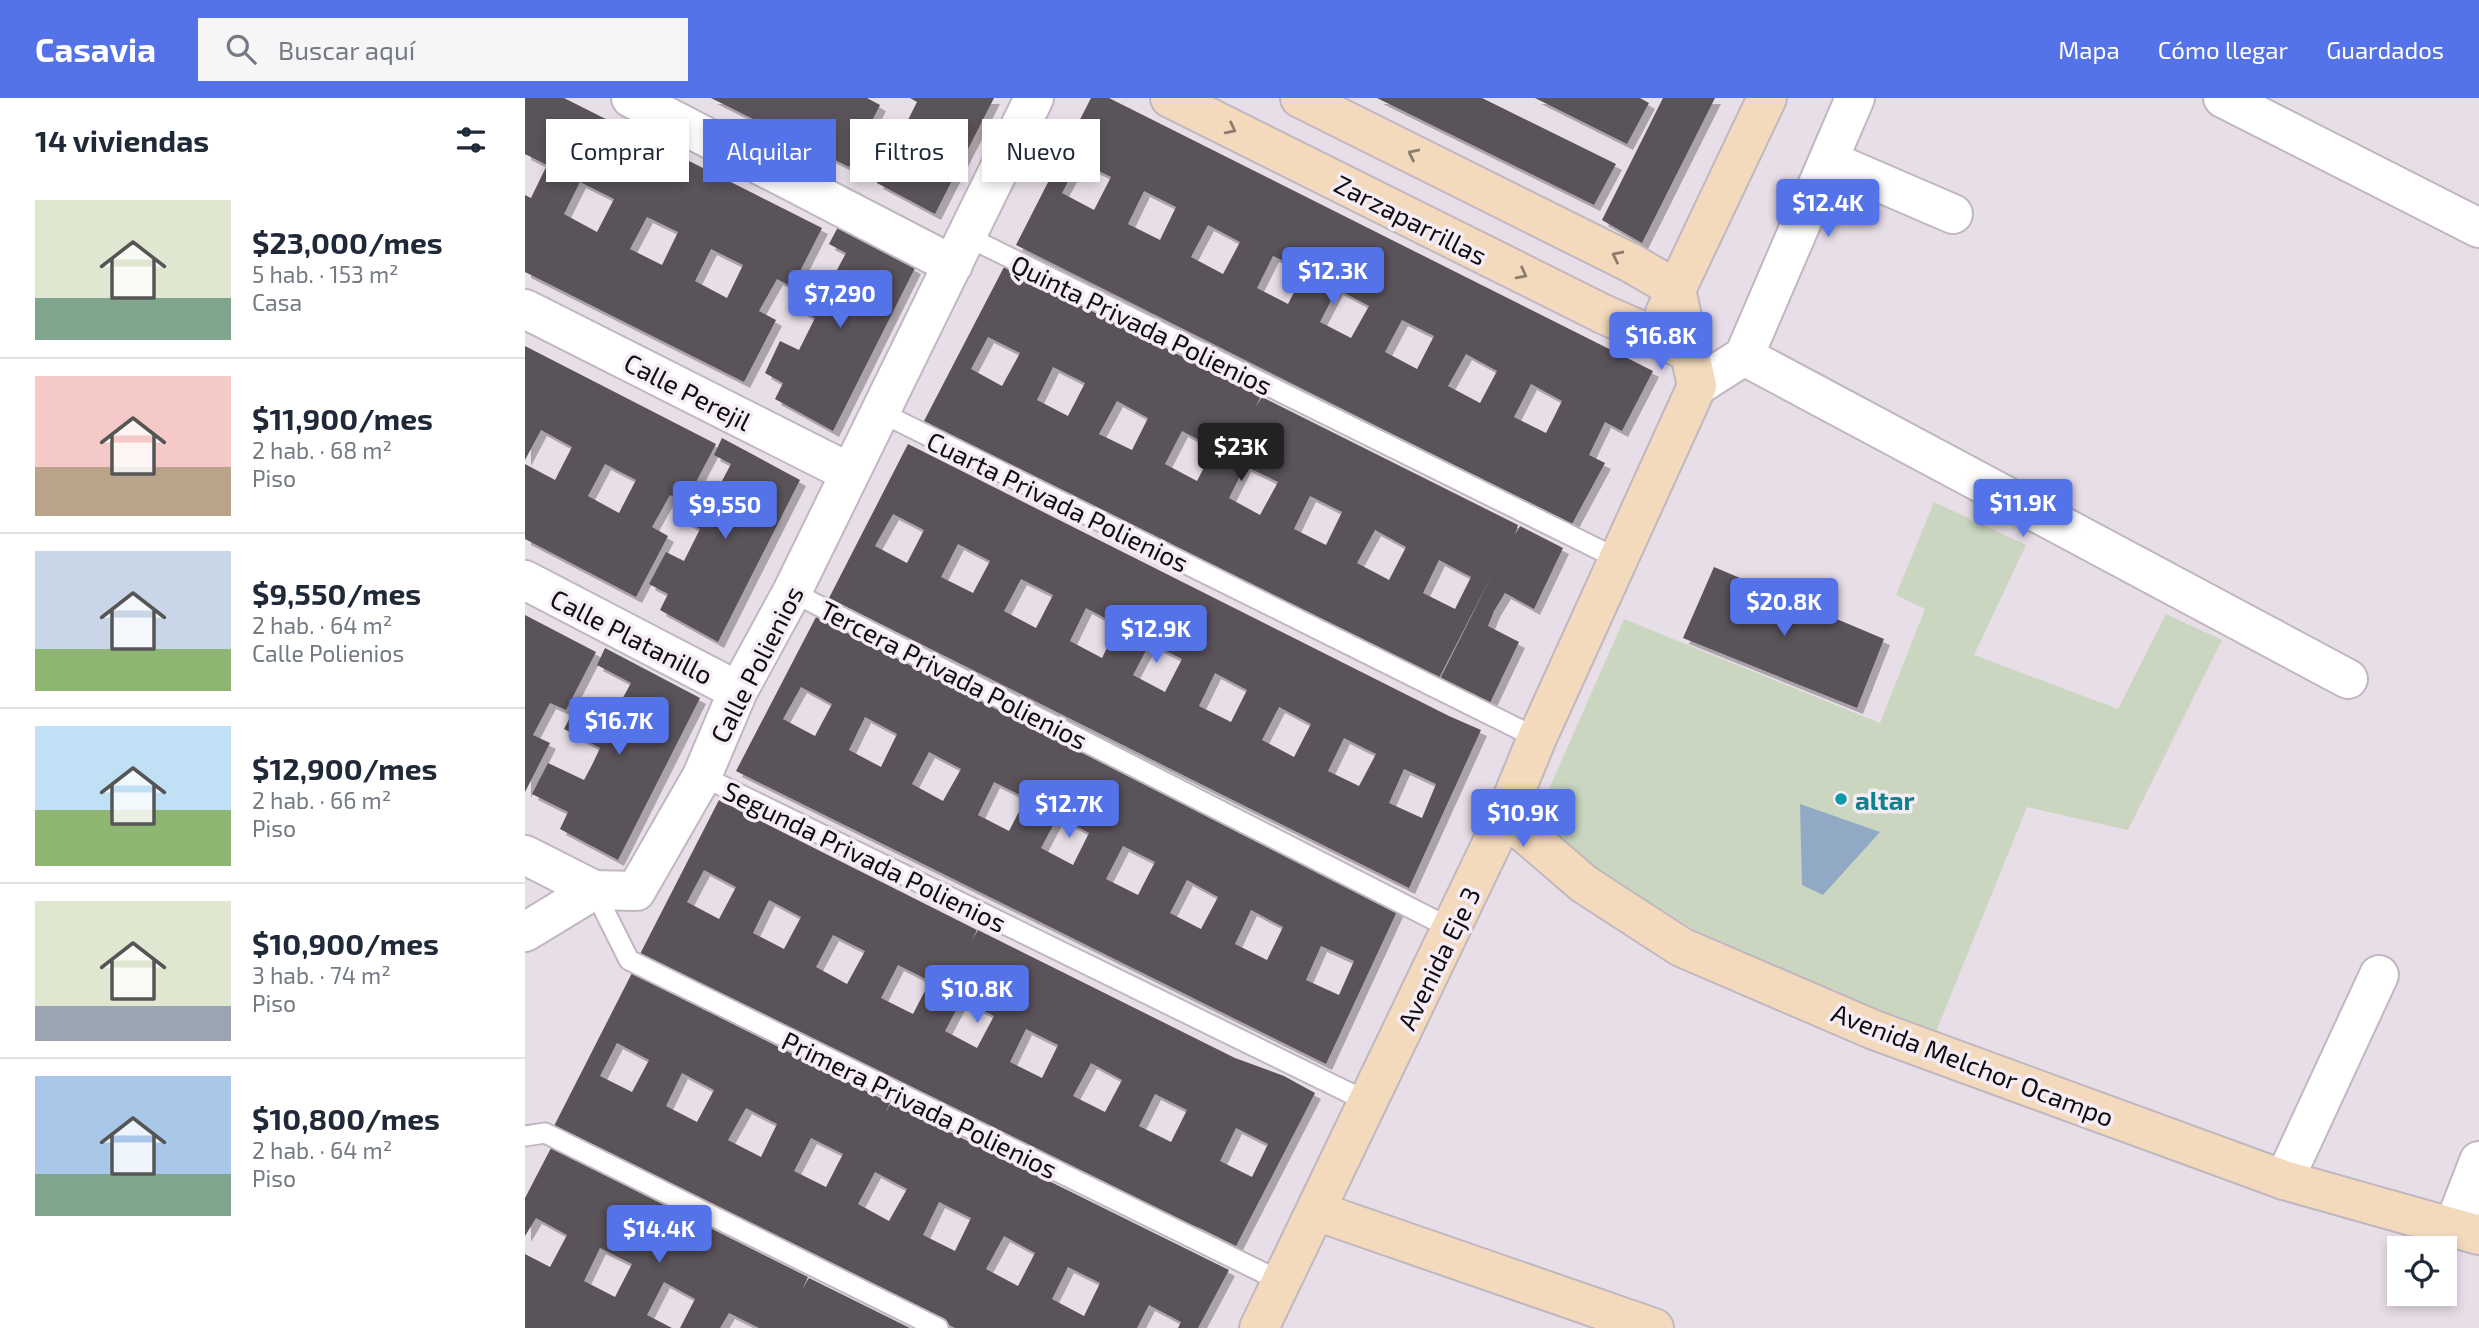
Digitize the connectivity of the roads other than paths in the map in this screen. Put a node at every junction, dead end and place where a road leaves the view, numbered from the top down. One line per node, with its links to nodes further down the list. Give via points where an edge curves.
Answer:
1 (631, 98): 11 (street)
2 (1034, 98): 11 (street, Calle Polienios)
3 (1170, 98): 14 (street, Zarzaparrillas, one-way to 14)
4 (1300, 98): 12 (street, one-way to 4)
5 (1767, 98): 12 (street)
6 (1855, 98): 8 (street)
7 (2223, 98): 10 (street)
8 (1830, 161): 9 (street); 15 (street)
9 (1953, 214)
10 (2479, 228)
11 (961, 251): 17 (street, Calle Polienios); 19 (lane, Quinta Privada Polienios)
12 (1676, 289): 14 (street); 16 (street)
13 (525, 309): 18 (street, Calle Perejil)
14 (1654, 337): 16 (street)
15 (1744, 356): 16 (street); 22 (street)
16 (1693, 369): 19 (street, Avenida Eje 3)
17 (880, 412): 18 (street, Calle Polienios); 24 (lane, Cuarta Privada Polienios)
18 (850, 473): 21 (street, Calle Polienios)
19 (1618, 559): 24 (street, Avenida Eje 3)
20 (525, 580): 23 (street, Calle Platanillo)
21 (792, 592): 23 (street, Calle Polienios); 29 (lane, Tercera Privada Polienios)
22 (2349, 679)
23 (738, 691): 25 (street, Calle Polienios)
24 (1537, 738): 26 (street, Avenida Eje 3)
25 (702, 776): 28 (street, Calle Polienios, via 636,891); 32 (lane, Segunda Privada Polienios)
26 (1505, 816): 29 (street, Avenida Eje 3); 35 (street, Avenida Melchor Ocampo, via 1584,884 1681,947 1874,1030)
27 (525, 855): 28 (street)
28 (594, 890): 30 (street); 38 (lane, Primera Privada Polienios, via 629,960)
29 (1452, 929): 32 (street, Avenida Eje 3)
30 (525, 932)
31 (2379, 975): 35 (street)
32 (1368, 1102): 36 (street, Avenida Eje 3)
33 (525, 1136): 39 (lane, via 545,1133)
34 (2479, 1161): 37 (street)
35 (2284, 1180): 37 (street, Avenida Melchor Ocampo)
36 (1316, 1211): 38 (street, Avenida Eje 3); 41 (street)
37 (2466, 1231)
38 (1282, 1282): 40 (street, Avenida Eje 3)
39 (938, 1328)
40 (1259, 1328)
41 (1654, 1328)

